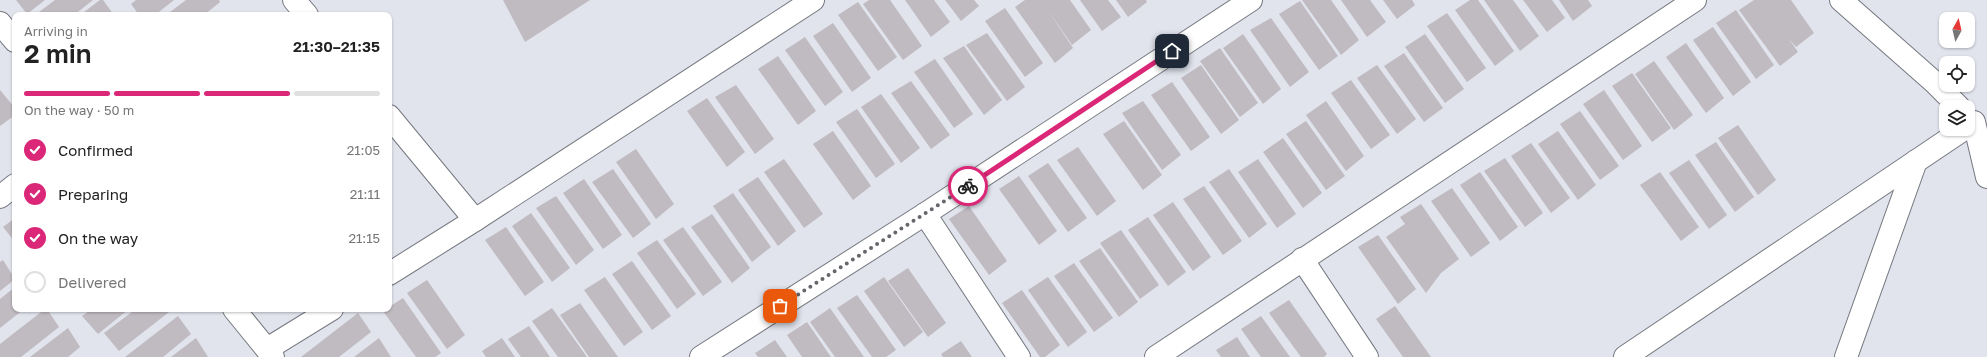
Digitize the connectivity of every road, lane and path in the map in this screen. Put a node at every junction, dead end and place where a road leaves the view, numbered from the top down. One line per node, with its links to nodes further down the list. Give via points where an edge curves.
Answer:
1 (294, 0): 6 (street)
2 (813, 0): 18 (street)
3 (1251, 0): 17 (street)
4 (1695, 0): 19 (street)
5 (1841, 0): 9 (street)
6 (304, 12)
7 (0, 23): 8 (street)
8 (12, 37)
9 (1951, 100)
10 (392, 120): 18 (street)
11 (1975, 132): 14 (street)
12 (1951, 136): 13 (street)
13 (1916, 161): 28 (street); 29 (street)
14 (1987, 178)
15 (12, 187): 16 (street)
16 (0, 197)
17 (925, 214): 24 (street); 25 (street)
18 (475, 220): 20 (street)
19 (1302, 259): 26 (street); 27 (street)
20 (392, 272)
21 (236, 312): 23 (street)
22 (328, 312): 23 (street)
23 (270, 353)
24 (701, 357)
25 (1019, 357)
26 (1156, 357)
27 (1367, 357)
28 (1625, 357)
29 (1846, 357)

